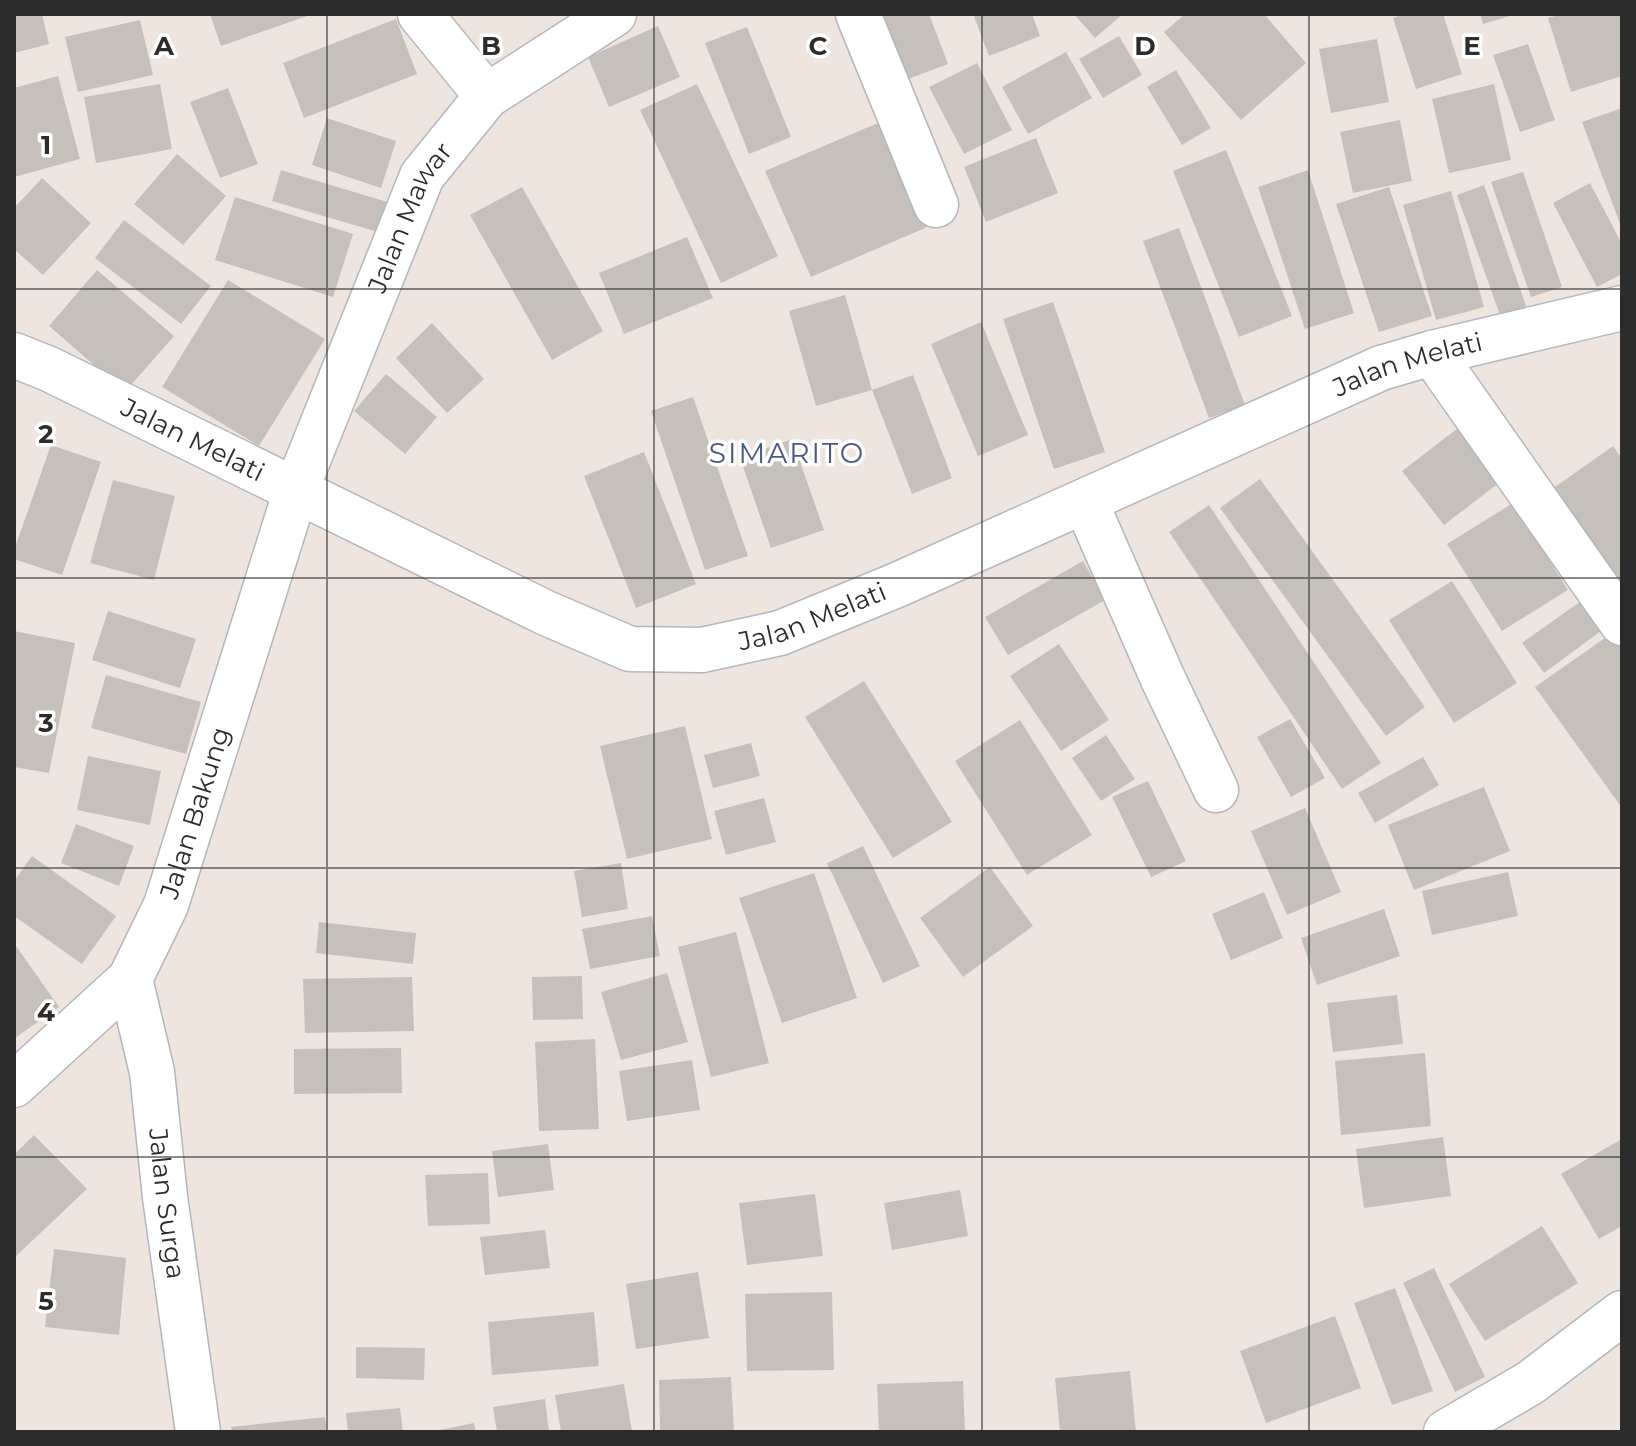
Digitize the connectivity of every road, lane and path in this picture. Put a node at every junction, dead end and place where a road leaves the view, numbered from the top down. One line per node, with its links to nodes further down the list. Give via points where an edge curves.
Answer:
1 (420, 14): 4 (street)
2 (614, 14): 4 (street, Jalan Mawar)
3 (858, 14): 5 (street)
4 (487, 96): 9 (street, Jalan Mawar, via 422,176)
5 (936, 205)
6 (1622, 308): 7 (street, Jalan Melati)
7 (1432, 353): 10 (street, Jalan Melati, via 1381,368); 11 (street)
8 (14, 355): 9 (street, Jalan Melati)
9 (296, 490): 10 (street, Jalan Melati, via 630,649 702,650 780,633); 13 (street, Jalan Bakung, via 166,905)
10 (1085, 501): 12 (street)
11 (1622, 623)
12 (1216, 790)
13 (130, 979): 14 (street, Jalan Bakung); 16 (street, Jalan Surga, via 152,1072)
14 (14, 1085)
15 (1622, 1313): 17 (street, via 1530,1383)
16 (198, 1432)
17 (1446, 1432)

